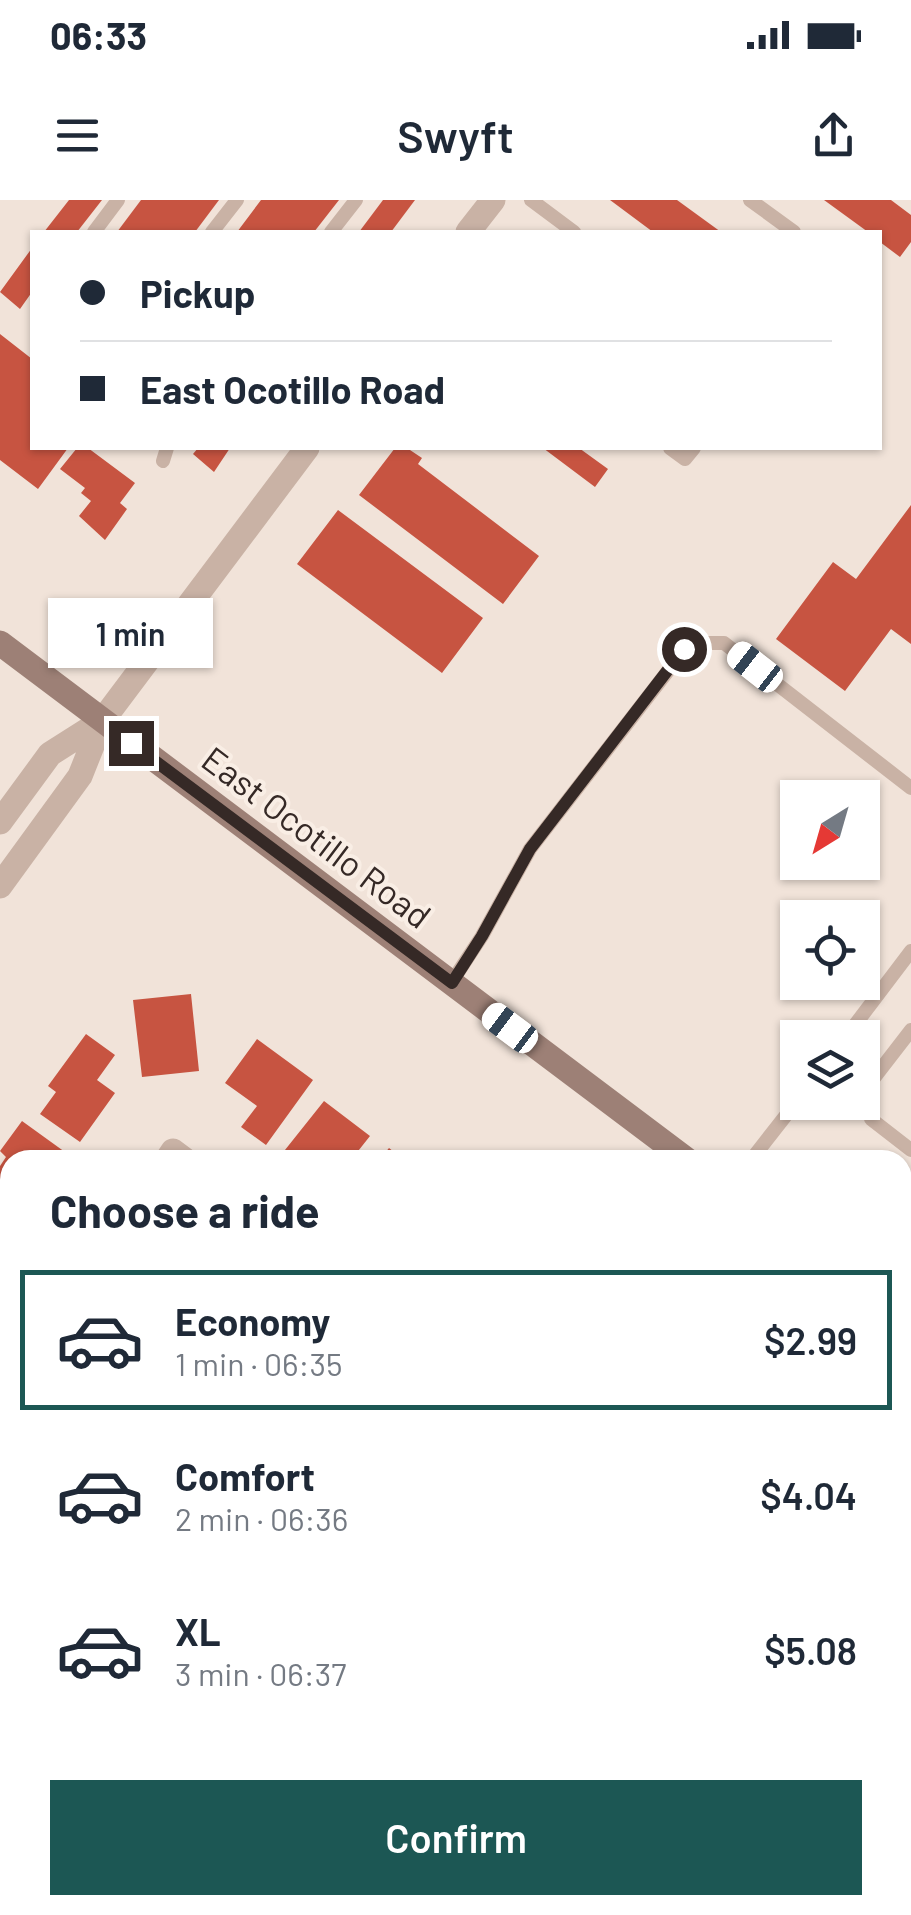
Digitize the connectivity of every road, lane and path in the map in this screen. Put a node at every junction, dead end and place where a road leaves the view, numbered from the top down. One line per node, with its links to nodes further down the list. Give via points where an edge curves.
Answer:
1 (118, 200): 7 (lane)
2 (236, 200): 8 (lane)
3 (356, 200): 9 (lane)
4 (493, 200): 10 (street)
5 (532, 200): 11 (lane)
6 (750, 200): 12 (lane)
7 (96, 230)
8 (214, 230)
9 (333, 230)
10 (470, 230)
11 (571, 230)
12 (791, 230)
13 (305, 450): 17 (street)
14 (673, 450): 15 (lane, via 685,459)
15 (692, 450)
16 (0, 643): 17 (main road, East Ocotillo Road)
17 (102, 721): 19 (street, via 50,754); 20 (street, via 80,776); 22 (main road, East Ocotillo Road)
18 (911, 788): 22 (lane, via 724,643 684,649 530,849)
19 (0, 822)
20 (0, 886)
21 (911, 951): 23 (lane)
22 (452, 983): 26 (main road, East Ocotillo Road)
23 (859, 1020)
24 (911, 1030): 28 (lane, via 867,1087 871,1119)
25 (782, 1120): 27 (lane)
26 (674, 1150)
27 (759, 1150)
28 (911, 1150)

